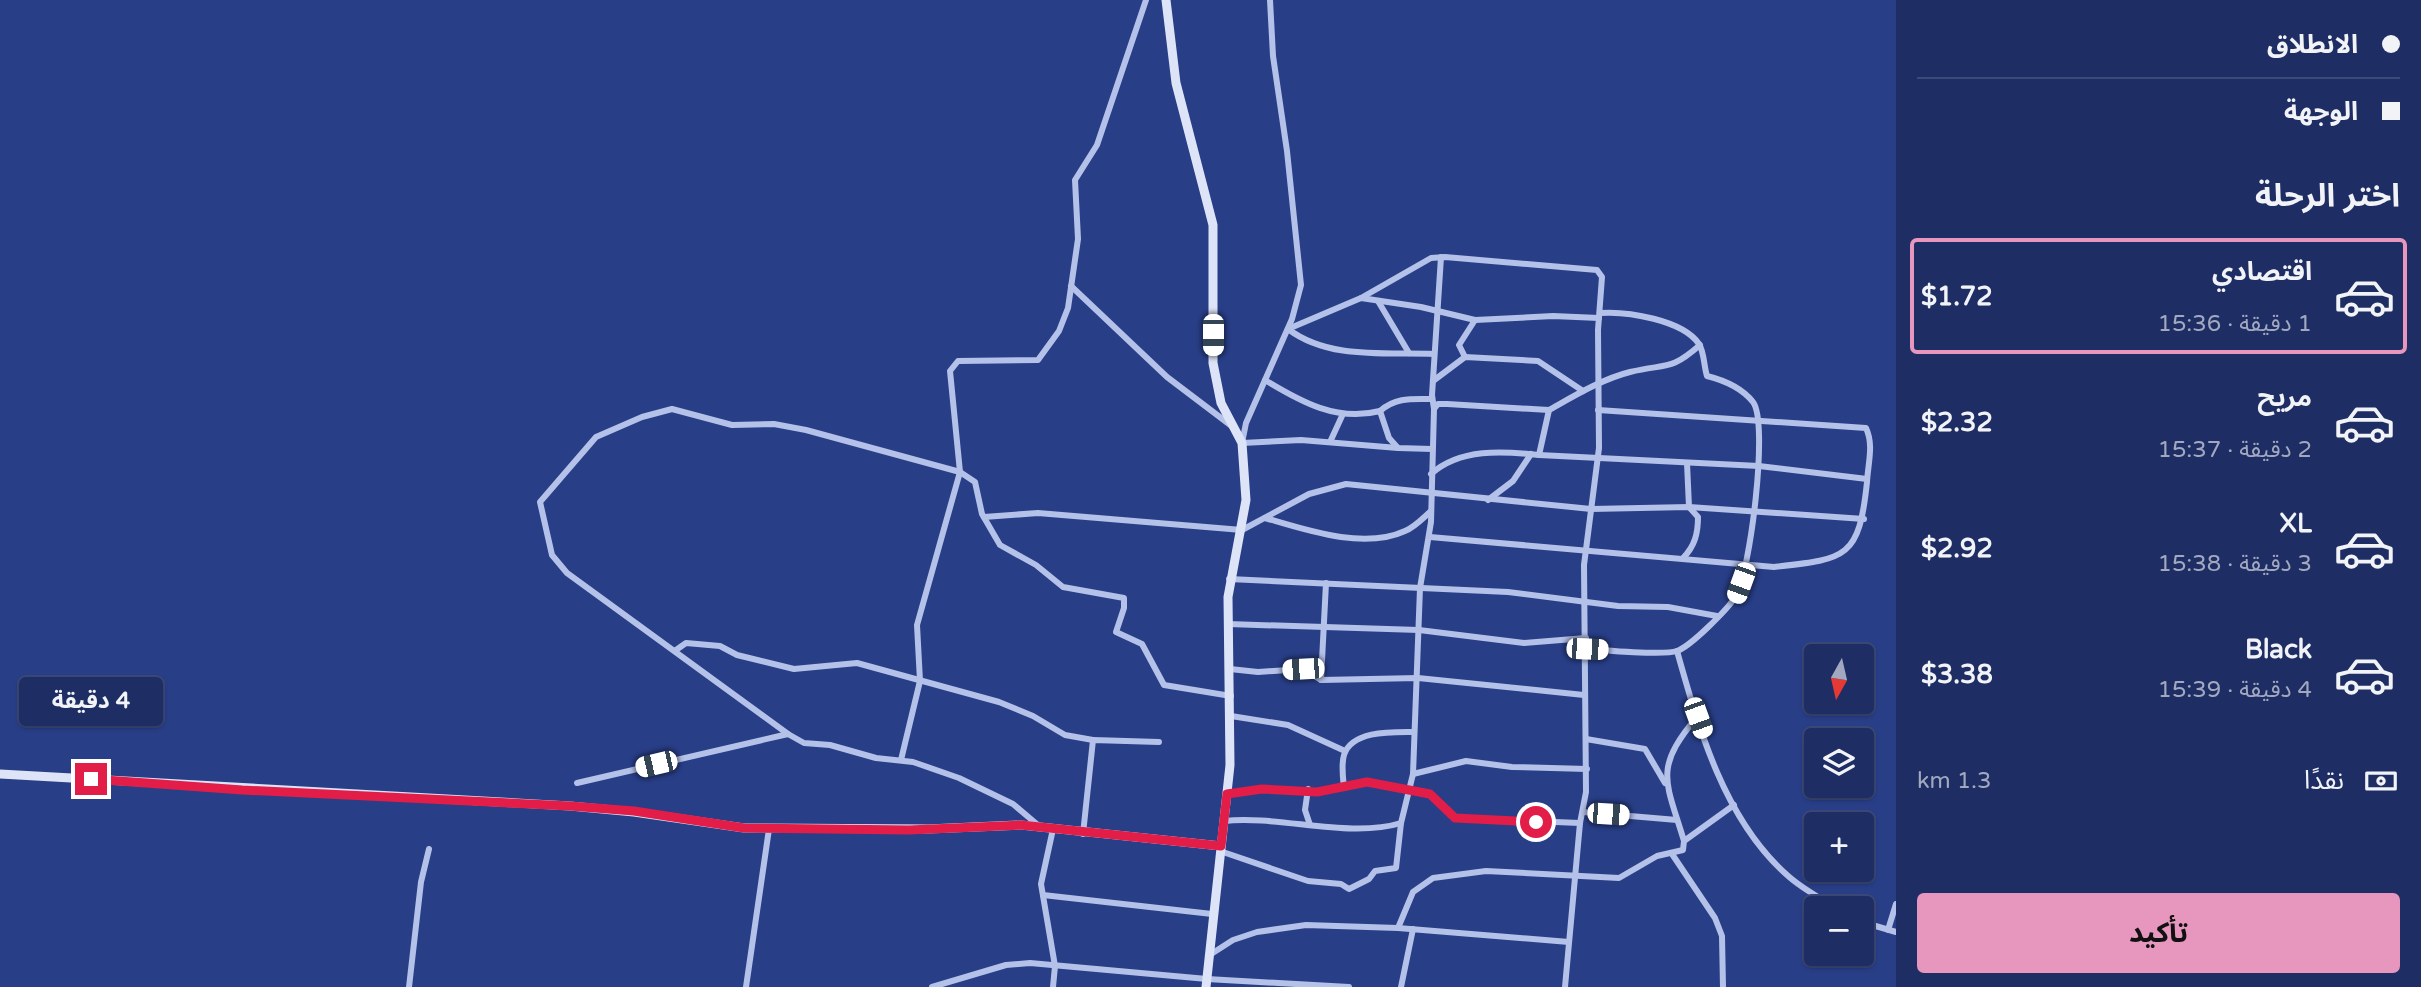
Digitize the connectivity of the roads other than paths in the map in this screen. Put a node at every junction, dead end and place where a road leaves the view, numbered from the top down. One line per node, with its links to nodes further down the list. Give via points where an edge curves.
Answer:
1 (1146, 0): 5 (street, via 1097,145 1075,180 1078,239)
2 (1166, 0): 27 (main road, via 1176,83 1213,225 1217,390)
3 (1270, 0): 11 (street, via 1300,285)
4 (1441, 257): 6 (street, via 1431,258); 8 (street); 9 (street, via 1597,270 1602,277)
5 (1071, 286): 27 (street, via 1167,377); 36 (street, via 1059,331 1038,360 958,361 950,370)
6 (1361, 298): 7 (street); 11 (street)
7 (1378, 301): 8 (street); 13 (street)
8 (1439, 312): 10 (street); 14 (street)
9 (1600, 315): 10 (street); 12 (street, via 1663,320); 18 (street)
10 (1475, 320): 15 (street, via 1459,345)
11 (1288, 329): 13 (street, via 1304,341 1350,352); 16 (street)
12 (1700, 345): 18 (street, via 1678,364 1629,372); 26 (street, via 1707,376 1724,380 1752,401)
13 (1409, 353): 14 (street)
14 (1434, 354): 17 (street)
15 (1465, 357): 17 (street); 19 (street, via 1538,361)
16 (1265, 380): 25 (street, via 1310,405); 29 (street)
17 (1433, 381): 20 (street)
18 (1597, 386): 19 (street); 23 (street)
19 (1583, 391): 22 (street)
20 (1432, 399): 21 (street); 24 (street, via 1390,402)
21 (1434, 409): 22 (street, via 1447,404); 31 (street)
22 (1549, 410): 32 (street)
23 (1598, 410): 26 (street); 33 (street)
24 (1380, 411): 25 (street); 30 (street)
25 (1342, 416): 28 (street)
26 (1759, 418): 35 (street); 38 (street, via 1866,428 1871,447)
27 (1238, 431): 29 (main road)
28 (1330, 442): 29 (street, via 1270,439); 30 (street)
29 (1242, 443): 48 (main road, via 1247,499)
30 (1398, 448): 31 (street)
31 (1432, 449): 37 (street)
32 (1535, 454): 33 (street); 37 (street, via 1486,451); 40 (street, via 1513,481)
33 (1598, 459): 34 (street); 42 (street)
34 (1687, 463): 35 (street); 41 (street)
35 (1759, 467): 38 (street); 44 (street)
36 (960, 472): 45 (street, via 975,482); 63 (street, via 806,430 774,424 732,425 672,409 596,437 540,502 552,555 567,573); 67 (street, via 917,625)
37 (1431, 474): 39 (street)
38 (1867, 479): 47 (street)
39 (1431, 493): 40 (street); 43 (street); 46 (street, via 1346,484 1309,494)
40 (1488, 500): 42 (street)
41 (1689, 507): 42 (street); 44 (street); 51 (street, via 1698,517 1698,530)
42 (1591, 509): 50 (street)
43 (1431, 511): 46 (street, via 1411,528 1379,538 1321,532); 49 (street)
44 (1754, 511): 47 (street); 52 (street)
45 (984, 517): 48 (street, via 1038,513); 70 (street, via 1000,545 1063,587 1124,598 1116,632 1142,644 1164,685)
46 (1264, 518): 48 (street)
47 (1864, 519): 52 (street, via 1844,552 1821,562)
48 (1242, 530): 53 (main road)
49 (1430, 537): 50 (street); 55 (street)
50 (1586, 551): 51 (street); 56 (street)
51 (1683, 558): 52 (street)
52 (1744, 566): 57 (street, via 1736,596)
53 (1229, 579): 54 (street); 58 (main road)
54 (1326, 583): 55 (street); 59 (street)
55 (1420, 588): 56 (street); 60 (street)
56 (1584, 602): 57 (street, via 1668,607); 61 (street)
57 (1717, 616): 64 (street)
58 (1228, 624): 59 (street); 65 (main road)
59 (1324, 626): 60 (street); 68 (street)
60 (1419, 630): 61 (street, via 1524,643); 66 (street)
61 (1586, 638): 62 (street)
62 (1587, 649): 64 (street); 69 (street)
63 (676, 650): 67 (street, via 686,643 720,646 737,655 794,669 857,663); 74 (street)
64 (1677, 651): 72 (street)
65 (1230, 669): 68 (street, via 1303,669); 70 (main road)
66 (1418, 678): 68 (street); 69 (street); 73 (street)
67 (920, 681): 76 (street, via 999,702 1065,735); 79 (street)
68 (1321, 681)
69 (1584, 695): 75 (street)
70 (1231, 696): 71 (main road)
71 (1231, 716): 78 (street, via 1277,722); 88 (main road)
72 (1698, 718): 84 (street, via 1672,751); 89 (street)
73 (1414, 732): 78 (street, via 1365,737); 82 (street)
74 (788, 734): 79 (street, via 804,743); 83 (street)
75 (1586, 739): 80 (street); 84 (street, via 1645,749)
76 (1093, 740): 77 (street); 99 (street)
77 (1159, 742)
78 (1345, 751): 85 (street)
79 (901, 760): 96 (street, via 990,791)
80 (1587, 769): 82 (street, via 1466,761); 90 (street)
81 (0, 774): 97 (main road, via 570,806)
82 (1413, 774): 87 (street)
83 (576, 783)
84 (1666, 785): 91 (street)
85 (1344, 788): 86 (street); 87 (street, via 1367,782)
86 (1308, 789): 88 (street); 95 (street, via 1305,810)
87 (1409, 791): 93 (street); 94 (street, via 1430,794 1455,818)
88 (1227, 794): 92 (main road)
89 (1734, 805): 100 (street); 106 (street, via 1749,832 1787,876)
90 (1583, 813): 91 (street); 94 (street)
91 (1677, 820): 100 (street)
92 (1224, 821): 95 (street, via 1262,818); 102 (main road)
93 (1401, 823): 95 (street, via 1351,828); 102 (street, via 1396,868 1375,871 1349,889 1308,881)
94 (1580, 823): 104 (street)
95 (1310, 825)
96 (1041, 827): 97 (main road); 98 (main road)
97 (769, 829): 119 (street)
98 (1053, 829): 99 (main road); 105 (street, via 1042,870)
99 (1083, 834): 102 (main road)
100 (1684, 841): 103 (street, via 1683,850)
101 (429, 849): 118 (street)
102 (1220, 849): 108 (main road)
103 (1672, 854): 104 (street, via 1657,856 1619,878); 125 (street, via 1722,936)
104 (1576, 878): 110 (street, via 1486,871 1433,878 1413,892); 114 (street)
105 (1043, 895): 108 (street); 116 (street)
106 (1818, 896)
107 (1896, 904): 112 (street)
108 (1212, 914): 115 (main road)
109 (1874, 926): 112 (street)
110 (1398, 928): 111 (street); 115 (street, via 1277,928 1233,940)
111 (1413, 929): 114 (street); 123 (street)
112 (1888, 930): 113 (street)
113 (1896, 932)
114 (1569, 942): 124 (street)
115 (1209, 956): 117 (main road)
116 (1055, 966): 117 (street); 120 (street, via 1018,963); 121 (street)
117 (1207, 983): 122 (street)
118 (409, 987)
119 (746, 987)
120 (932, 987)
121 (1053, 987)
122 (1349, 987)
123 (1401, 987)
124 (1564, 987)
125 (1723, 987)

